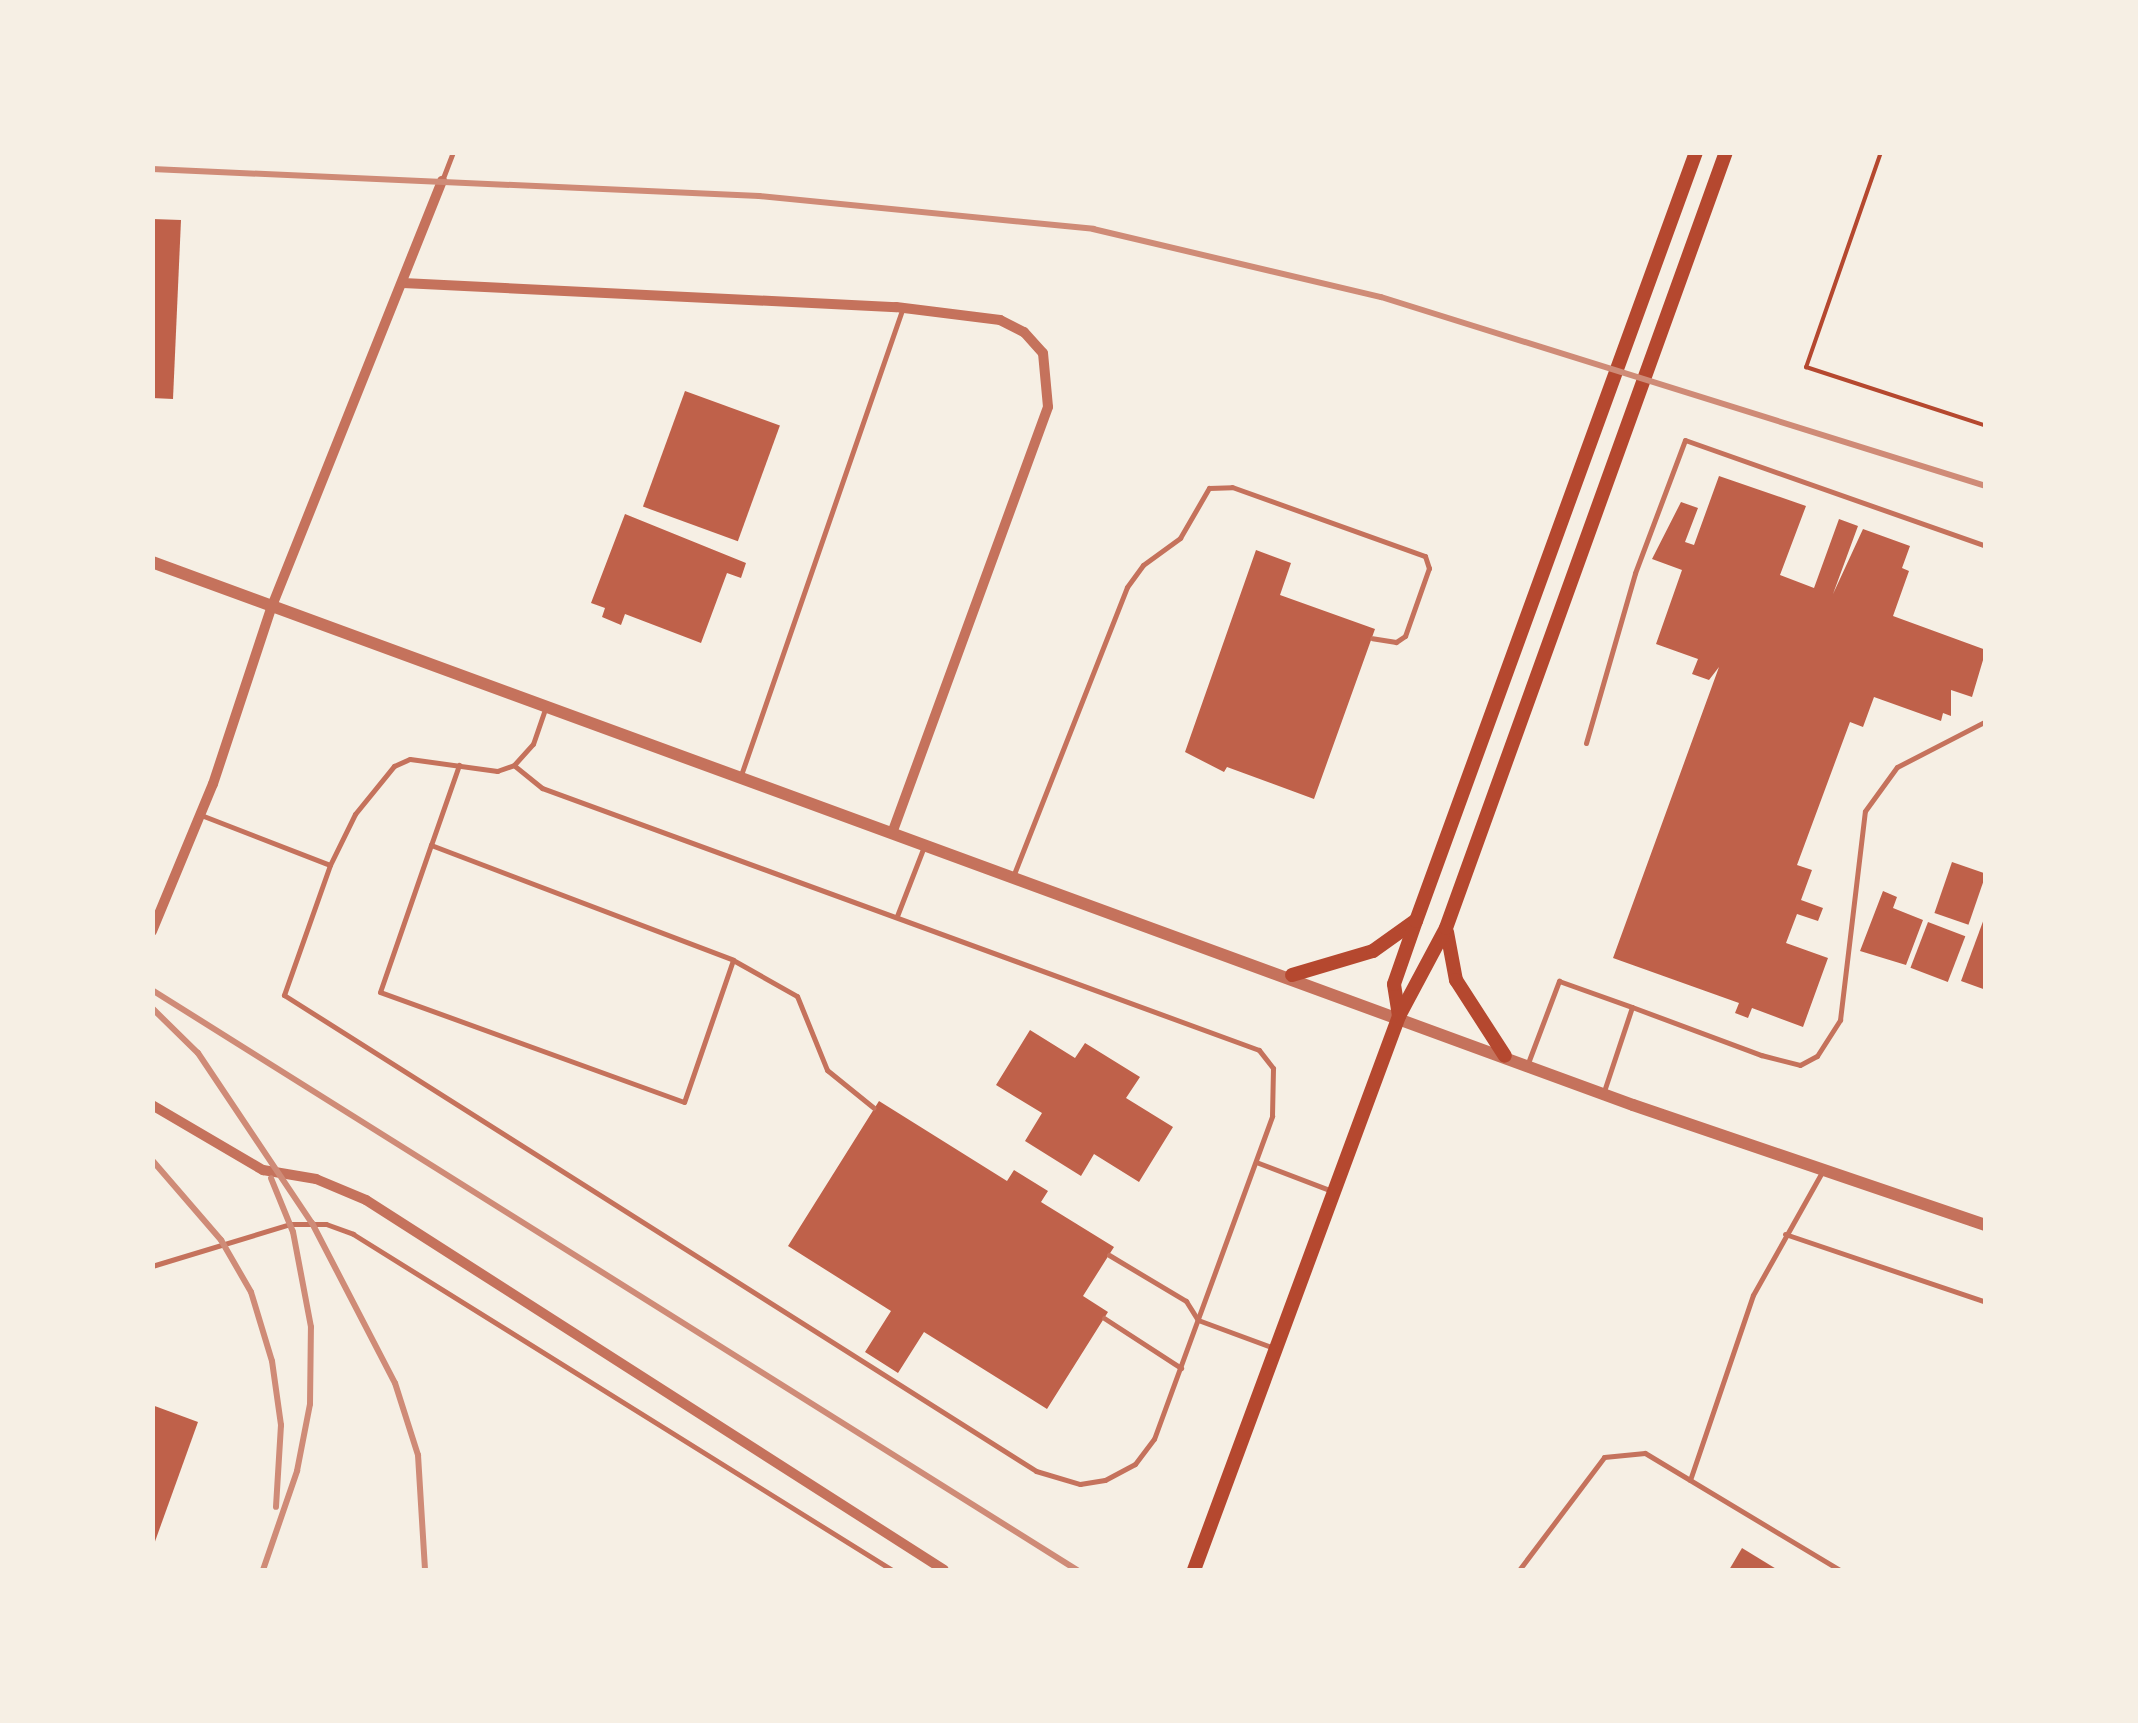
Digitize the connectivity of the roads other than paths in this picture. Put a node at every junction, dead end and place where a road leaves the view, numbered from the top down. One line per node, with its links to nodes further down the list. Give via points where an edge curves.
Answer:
1 (454, 152): 4 (lane)
2 (1696, 152): 24 (main road)
3 (1726, 152): 25 (main road)
4 (442, 181): 5 (street)
5 (403, 283): 6 (street); 9 (street)
6 (904, 308): 16 (lane); 18 (street, via 1000,320 1042,353 1050,380 1040,432)
7 (1986, 546): 13 (lane, via 1685,440 1635,574)
8 (152, 562): 9 (street)
9 (272, 606): 11 (street); 17 (street)
10 (1372, 638): 22 (lane, via 1396,642 1404,636 1430,568 1426,556 1232,486 1209,488 1180,538 1142,565 1127,587)
11 (547, 705): 14 (lane, via 533,744); 16 (street)
12 (1986, 721): 29 (lane, via 1897,767 1864,811 1840,1020 1817,1056 1800,1065 1761,1055)
13 (1586, 743)
14 (514, 765): 15 (lane); 23 (lane, via 542,788)
15 (459, 766): 20 (lane); 21 (lane, via 410,759 394,766 355,814)
16 (741, 774): 18 (street)
17 (201, 815): 21 (lane); 26 (street)
18 (893, 830): 19 (street)
19 (926, 842): 22 (street); 23 (lane)
20 (431, 845): 27 (lane); 27 (lane, via 380,992 684,1102)
21 (330, 864): 47 (lane, via 284,996 1036,1471 1080,1484 1134,1464 1154,1438)
22 (1014, 874): 28 (street)
23 (897, 916): 36 (lane, via 1247,1043 1273,1068 1272,1116)
24 (1416, 920): 28 (main road, via 1373,951); 30 (main road, via 1394,984)
25 (1446, 928): 30 (main road); 31 (main road, via 1456,980)
26 (152, 930)
27 (732, 960): 35 (lane, via 797,996 827,1070)
28 (1292, 975): 30 (street)
29 (1632, 1007): 32 (lane, via 1559,981); 33 (lane)
30 (1399, 1016): 31 (street); 38 (main road)
31 (1505, 1056): 32 (street)
32 (1527, 1065): 33 (street)
33 (1603, 1094): 37 (street)
34 (152, 1105): 50 (street, via 263,1170 316,1180 366,1200)
35 (874, 1108)
36 (1256, 1162): 38 (lane); 45 (lane)
37 (1823, 1169): 39 (street); 40 (lane)
38 (1334, 1192): 46 (main road)
39 (1986, 1225)
40 (1784, 1234): 43 (lane); 48 (lane, via 1753,1295)
41 (1109, 1255): 45 (lane, via 1186,1301)
42 (152, 1266): 49 (lane, via 290,1224 326,1224 353,1234)
43 (1986, 1302)
44 (1104, 1318): 47 (lane)
45 (1198, 1320): 46 (lane); 47 (lane)
46 (1276, 1348): 51 (main road)
47 (1181, 1368)
48 (1690, 1480): 52 (lane, via 1645,1452 1604,1457); 53 (lane)
49 (892, 1570)
50 (944, 1570)
51 (1194, 1570)
52 (1519, 1570)
53 (1840, 1570)

